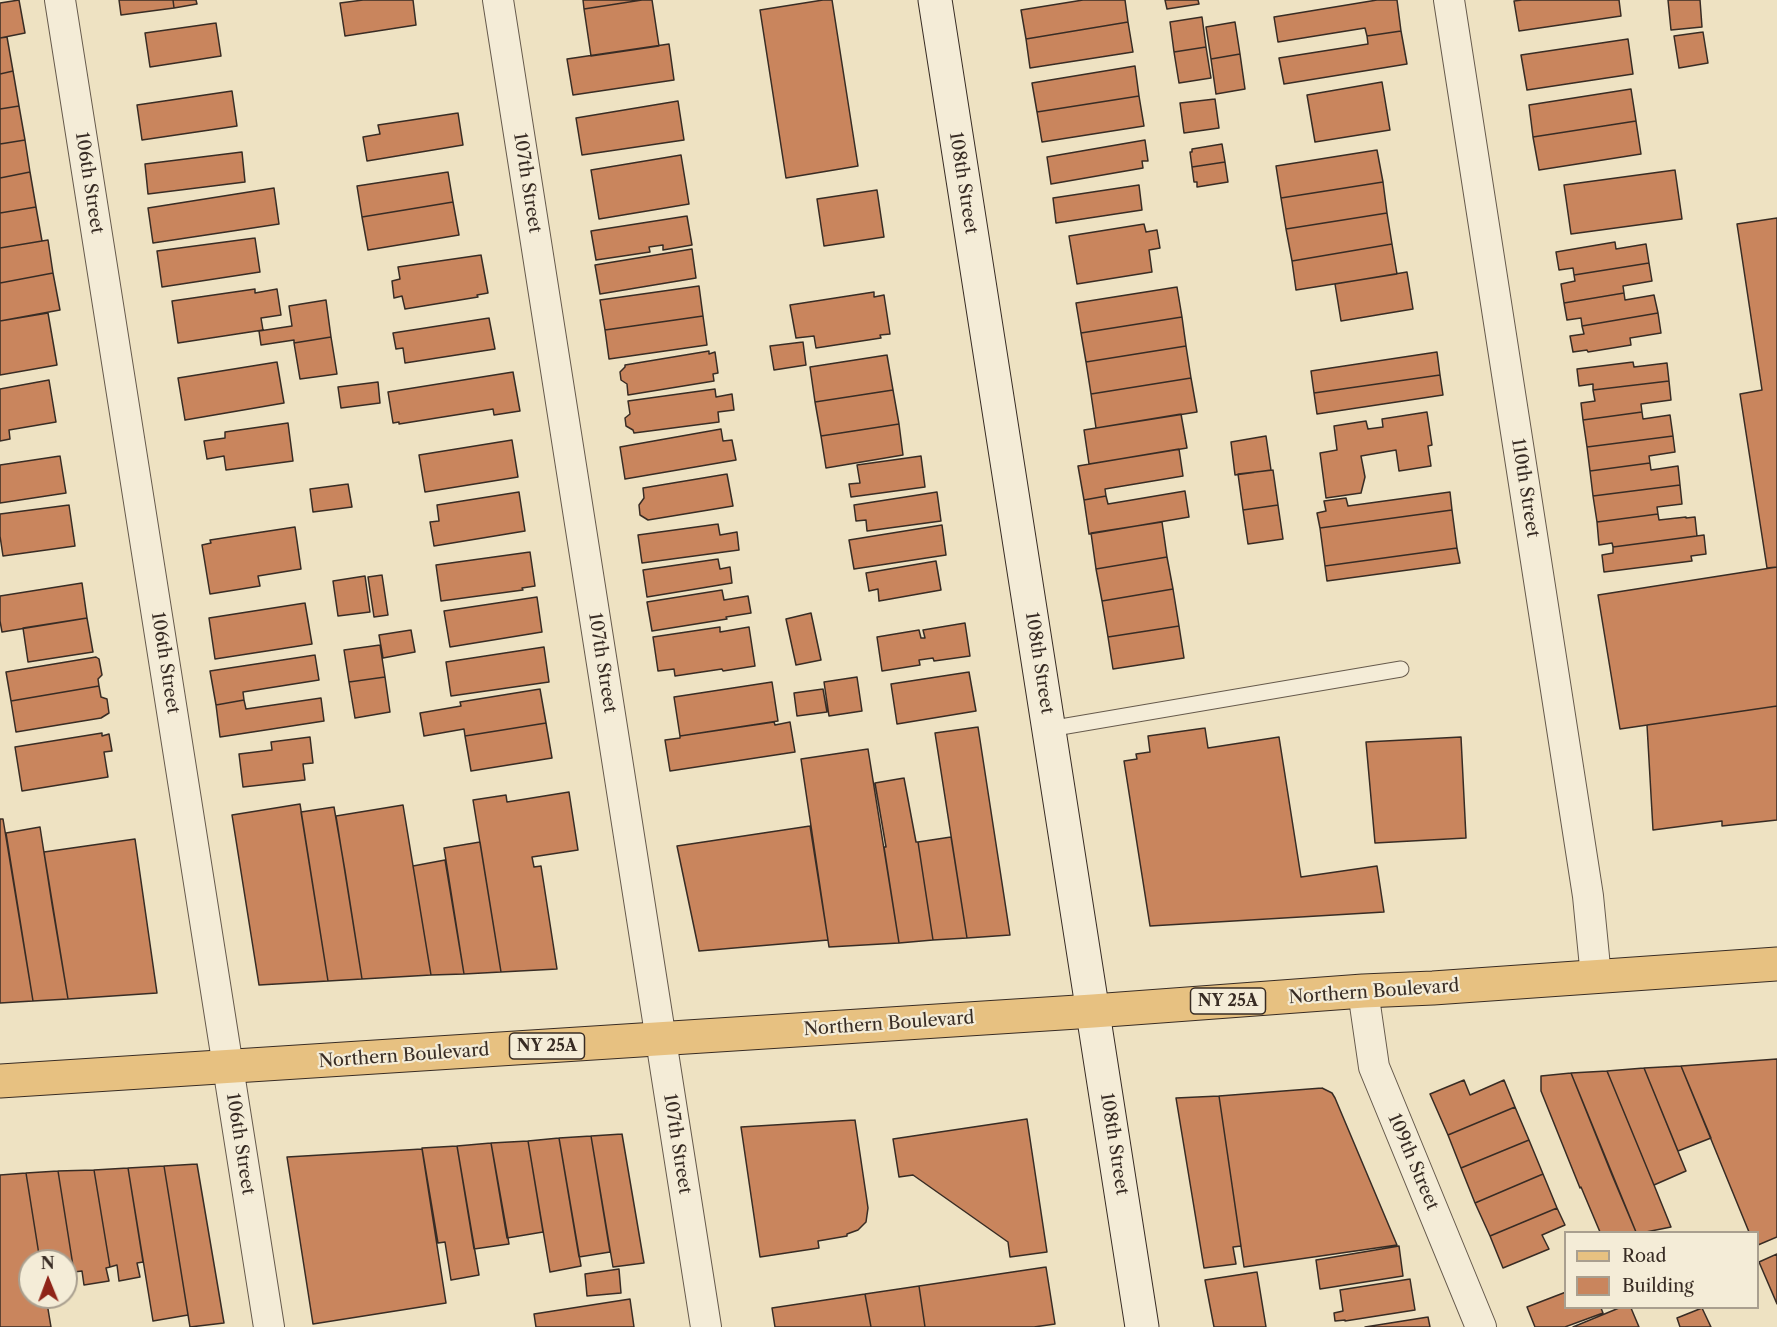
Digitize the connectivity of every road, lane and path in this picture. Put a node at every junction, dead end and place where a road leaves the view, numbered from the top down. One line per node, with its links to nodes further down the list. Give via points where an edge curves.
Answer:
1 (60, 0): 12 (street, 106th Street)
2 (498, 0): 11 (street, 107th Street)
3 (934, 0): 6 (main road, 108th Street)
4 (1449, 0): 8 (street, 110th Street, via 1588,896)
5 (1401, 669): 6 (lane)
6 (1049, 729): 10 (main road, 108th Street)
7 (1777, 964): 8 (main road, Northern Boulevard / NY 25A)
8 (1596, 977): 9 (main road, Northern Boulevard / NY 25A)
9 (1363, 991): 10 (main road, Northern Boulevard / NY 25A); 17 (street, 109th Street, via 1374,1067)
10 (1093, 1011): 11 (main road, Northern Boulevard / NY 25A); 16 (main road, 108th Street)
11 (661, 1038): 12 (main road, Northern Boulevard / NY 25A); 15 (street, 107th Street)
12 (228, 1067): 13 (main road, Northern Boulevard / NY 25A); 14 (street, 106th Street)
13 (0, 1081)
14 (269, 1327)
15 (706, 1327)
16 (1142, 1327)
17 (1481, 1327)

